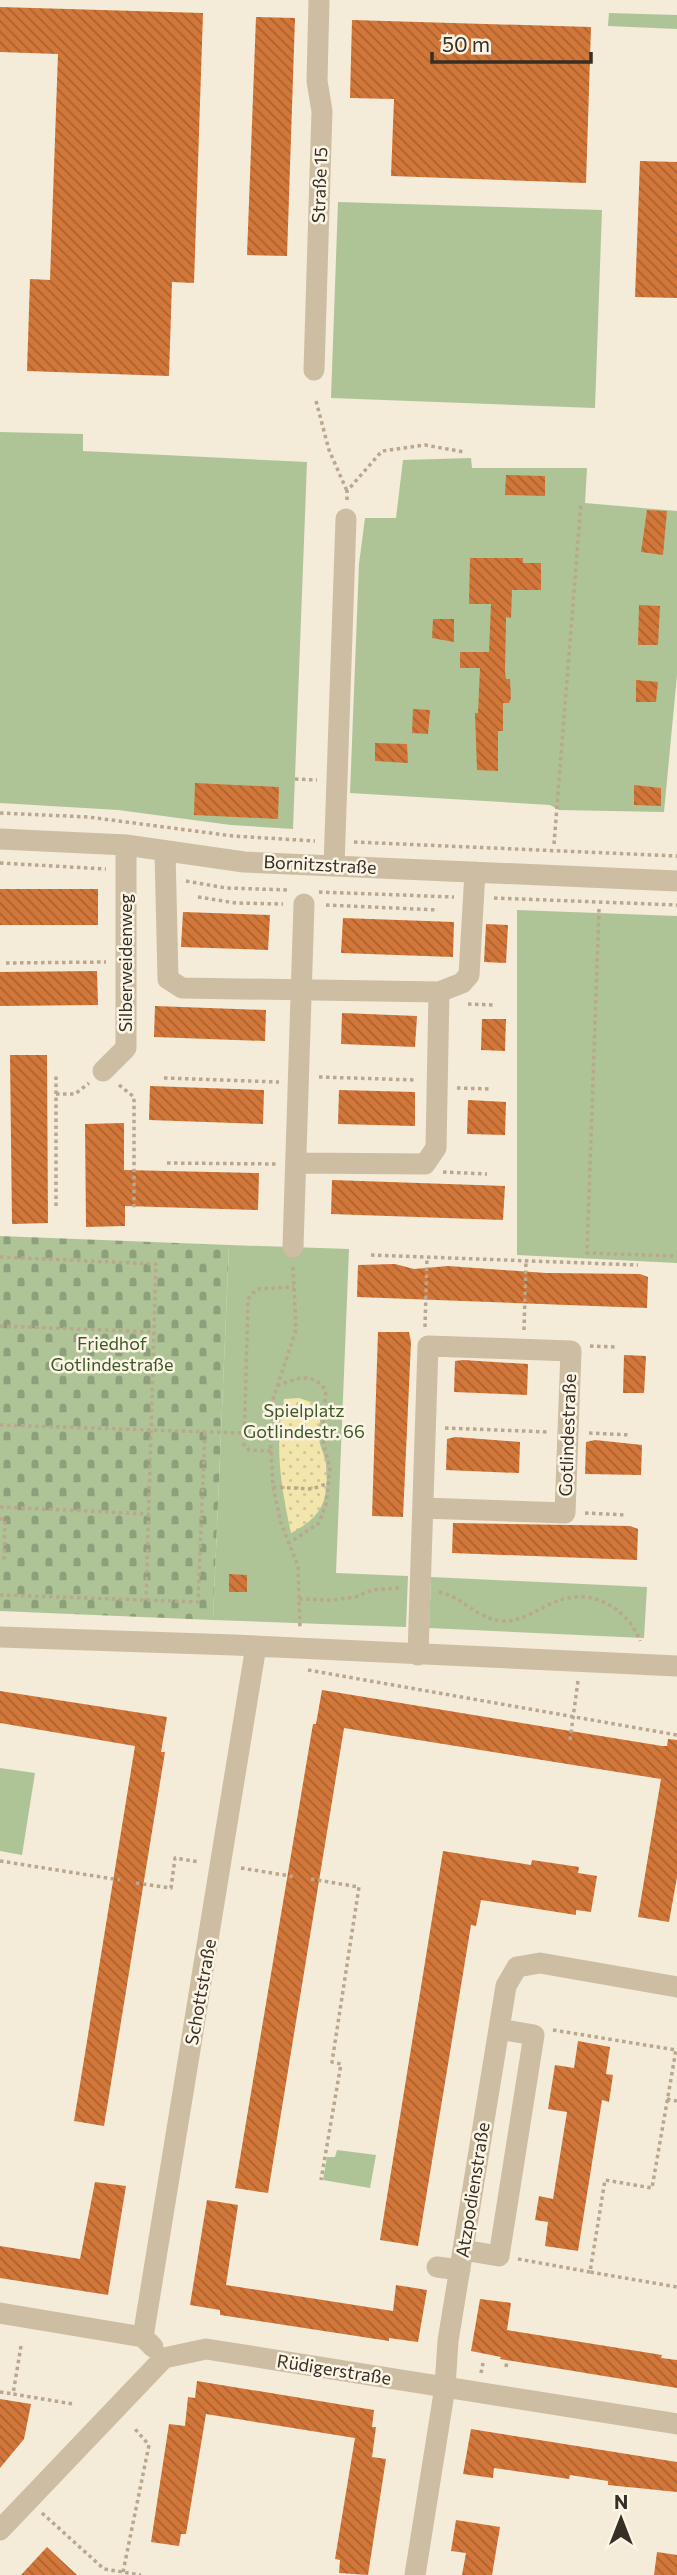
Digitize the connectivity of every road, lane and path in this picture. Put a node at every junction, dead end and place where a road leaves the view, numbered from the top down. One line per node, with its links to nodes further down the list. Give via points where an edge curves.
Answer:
1 (319, 0): 2 (street, Straße 15, via 317,81 322,111)
2 (314, 370)
3 (316, 401): 5 (path, via 329,450)
4 (464, 453): 5 (path, via 425,445 382,451)
5 (347, 491): 7 (path)
6 (581, 503): 9 (path)
7 (346, 519): 12 (street)
8 (0, 839): 10 (street, Bornitzstraße)
9 (554, 844)
10 (126, 845): 11 (street, Bornitzstraße); 17 (street, Silberweidenweg)
11 (165, 851): 12 (street, Bornitzstraße, via 244,862); 19 (street, via 168,979 182,988)
12 (334, 866): 13 (street, Bornitzstraße)
13 (475, 872): 14 (street, Bornitzstraße); 20 (street, via 470,975)
14 (677, 881)
15 (304, 904): 19 (street)
16 (599, 909): 37 (path, via 587,1253)
17 (126, 962): 18 (path); 21 (street, Silberweidenweg, via 126,1048)
18 (6, 963)
19 (302, 990): 20 (street); 24 (street)
20 (439, 992): 25 (street)
21 (103, 1071): 27 (path, via 75,1094); 34 (path, via 134,1097)
22 (57, 1074): 27 (path)
23 (164, 1078): 24 (path)
24 (299, 1080): 25 (path); 29 (street)
25 (437, 1084): 26 (path); 30 (street, via 436,1147)
26 (491, 1089)
27 (57, 1094): 33 (path)
28 (167, 1163): 31 (path)
29 (296, 1163): 30 (street); 35 (street)
30 (425, 1164): 32 (path, via 439,1171)
31 (273, 1165)
32 (487, 1174)
33 (56, 1206)
34 (134, 1209)
35 (293, 1247): 42 (path)
36 (371, 1255): 39 (path)
37 (677, 1256)
38 (0, 1257): 44 (path, via 156,1264)
39 (427, 1258): 40 (path); 45 (path)
40 (526, 1261): 41 (path); 46 (path)
41 (638, 1265)
42 (294, 1287): 47 (path, via 296,1330); 52 (path, via 257,1289 248,1299)
43 (0, 1326): 44 (path)
44 (154, 1332): 50 (path)
45 (428, 1346): 46 (street, Gotlindestraße); 49 (street)
46 (523, 1349): 53 (street, Gotlindestraße, via 571,1351)
47 (278, 1386): 55 (path, via 272,1402); 56 (path, via 306,1377 315,1379 326,1391 322,1437)
48 (0, 1425): 50 (path)
49 (426, 1428): 53 (path); 59 (street)
50 (151, 1430): 51 (path); 61 (path)
51 (205, 1432): 52 (path); 69 (path, via 198,1602)
52 (242, 1433): 55 (path, via 249,1450)
53 (568, 1433): 54 (path); 60 (street, Gotlindestraße)
54 (631, 1435)
55 (271, 1451): 57 (path)
56 (329, 1483): 57 (path, via 312,1489); 64 (path, via 319,1522)
57 (273, 1487): 64 (path)
58 (0, 1507): 61 (path)
59 (423, 1508): 60 (street, Gotlindestraße); 66 (street)
60 (565, 1513): 62 (path)
61 (149, 1514): 69 (path)
62 (626, 1515)
63 (0, 1519): 65 (path, via 5,1519)
64 (289, 1543): 68 (path, via 298,1566)
65 (4, 1560)
66 (420, 1588): 68 (path, via 372,1590 331,1600); 71 (path, via 446,1594 483,1617 503,1621 520,1619 569,1597 599,1601 629,1618); 74 (street)
67 (0, 1595): 69 (path)
68 (299, 1599): 73 (path)
69 (146, 1600)
70 (0, 1637): 72 (street)
71 (640, 1641)
72 (256, 1646): 73 (street); 81 (street, Schottstraße)
73 (299, 1648): 74 (street); 77 (path, via 298,1662 312,1672)
74 (418, 1655): 75 (street)
75 (579, 1662): 76 (street); 77 (path)
76 (677, 1666)
77 (574, 1715): 78 (path); 79 (path)
78 (677, 1735)
79 (570, 1740)
80 (0, 1861): 84 (path)
81 (222, 1866): 82 (path); 85 (path, via 176,1858 170,1888); 98 (street, Schottstraße)
82 (296, 1877)
83 (311, 1879): 91 (path, via 359,1887 331,2062 341,2064)
84 (120, 1880)
85 (136, 1883)
86 (677, 1987): 87 (street, Atzpodienstraße, via 541,1963 517,1968 506,1986)
87 (499, 2029): 88 (street); 93 (street, Atzpodienstraße)
88 (534, 2035): 89 (path, via 535,2027 676,2050); 92 (street)
89 (667, 2099): 90 (path); 95 (path, via 652,2188 605,2180)
90 (677, 2101)
91 (321, 2180)
92 (499, 2256): 93 (street); 95 (path)
93 (462, 2260): 94 (street); 103 (street, Atzpodienstraße)
94 (437, 2267)
95 (590, 2272): 96 (path)
96 (677, 2287)
97 (0, 2313): 98 (street)
98 (143, 2337): 100 (street)
99 (20, 2346): 105 (path)
100 (164, 2358): 103 (street, Rüdigerstraße, via 206,2349); 109 (street)
101 (507, 2361): 102 (path)
102 (506, 2367)
103 (445, 2387): 107 (street, Rüdigerstraße); 113 (street, Atzpodienstraße)
104 (0, 2392): 105 (path)
105 (13, 2394): 106 (path)
106 (73, 2404)
107 (677, 2424)
108 (135, 2429): 111 (path, via 149,2445)
109 (28, 2501): 110 (street); 111 (path, via 104,2569)
110 (0, 2530)
111 (122, 2572): 112 (path)
112 (141, 2575)
113 (415, 2575)

